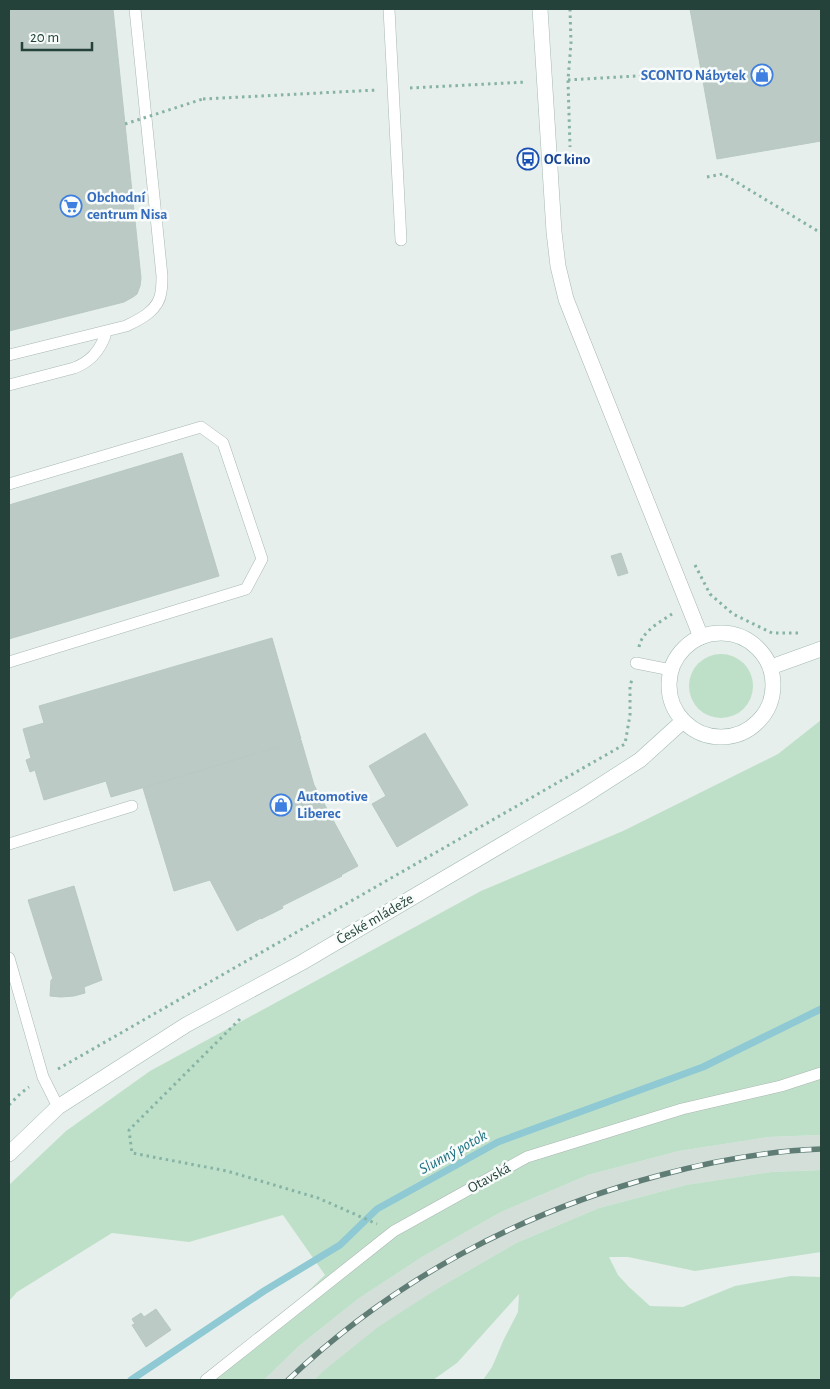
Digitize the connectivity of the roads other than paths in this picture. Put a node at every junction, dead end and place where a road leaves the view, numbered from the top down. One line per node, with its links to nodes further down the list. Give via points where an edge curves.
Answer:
1 (135, 9): 6 (lane, via 162,276 161,293 148,314 126,326)
2 (389, 9): 4 (lane)
3 (540, 9): 9 (street, via 554,232 566,298)
4 (401, 240)
5 (105, 336): 7 (lane, via 94,356 82,365)
6 (9, 355)
7 (9, 385)
8 (9, 484): 11 (lane, via 201,427 223,443 262,559 246,589)
9 (701, 637): 13 (street, via 722,632 742,637 760,649); 14 (street, via 684,648)
10 (821, 649): 13 (street)
11 (9, 662)
12 (636, 663): 14 (lane)
13 (771, 667): 15 (street, via 774,691 771,702 766,713 749,729 727,737 715,736 703,734)
14 (671, 670): 15 (street, via 670,694)
15 (684, 721): 20 (street, České mládeže, via 640,760 581,798 301,963 186,1025)
16 (132, 806): 17 (lane)
17 (9, 844)
18 (9, 958): 20 (lane, via 43,1077)
19 (821, 1073): 22 (lane, Otavská, via 781,1086 682,1109 527,1157 394,1231)
20 (58, 1107): 21 (street, České mládeže)
21 (9, 1154)
22 (206, 1380)

